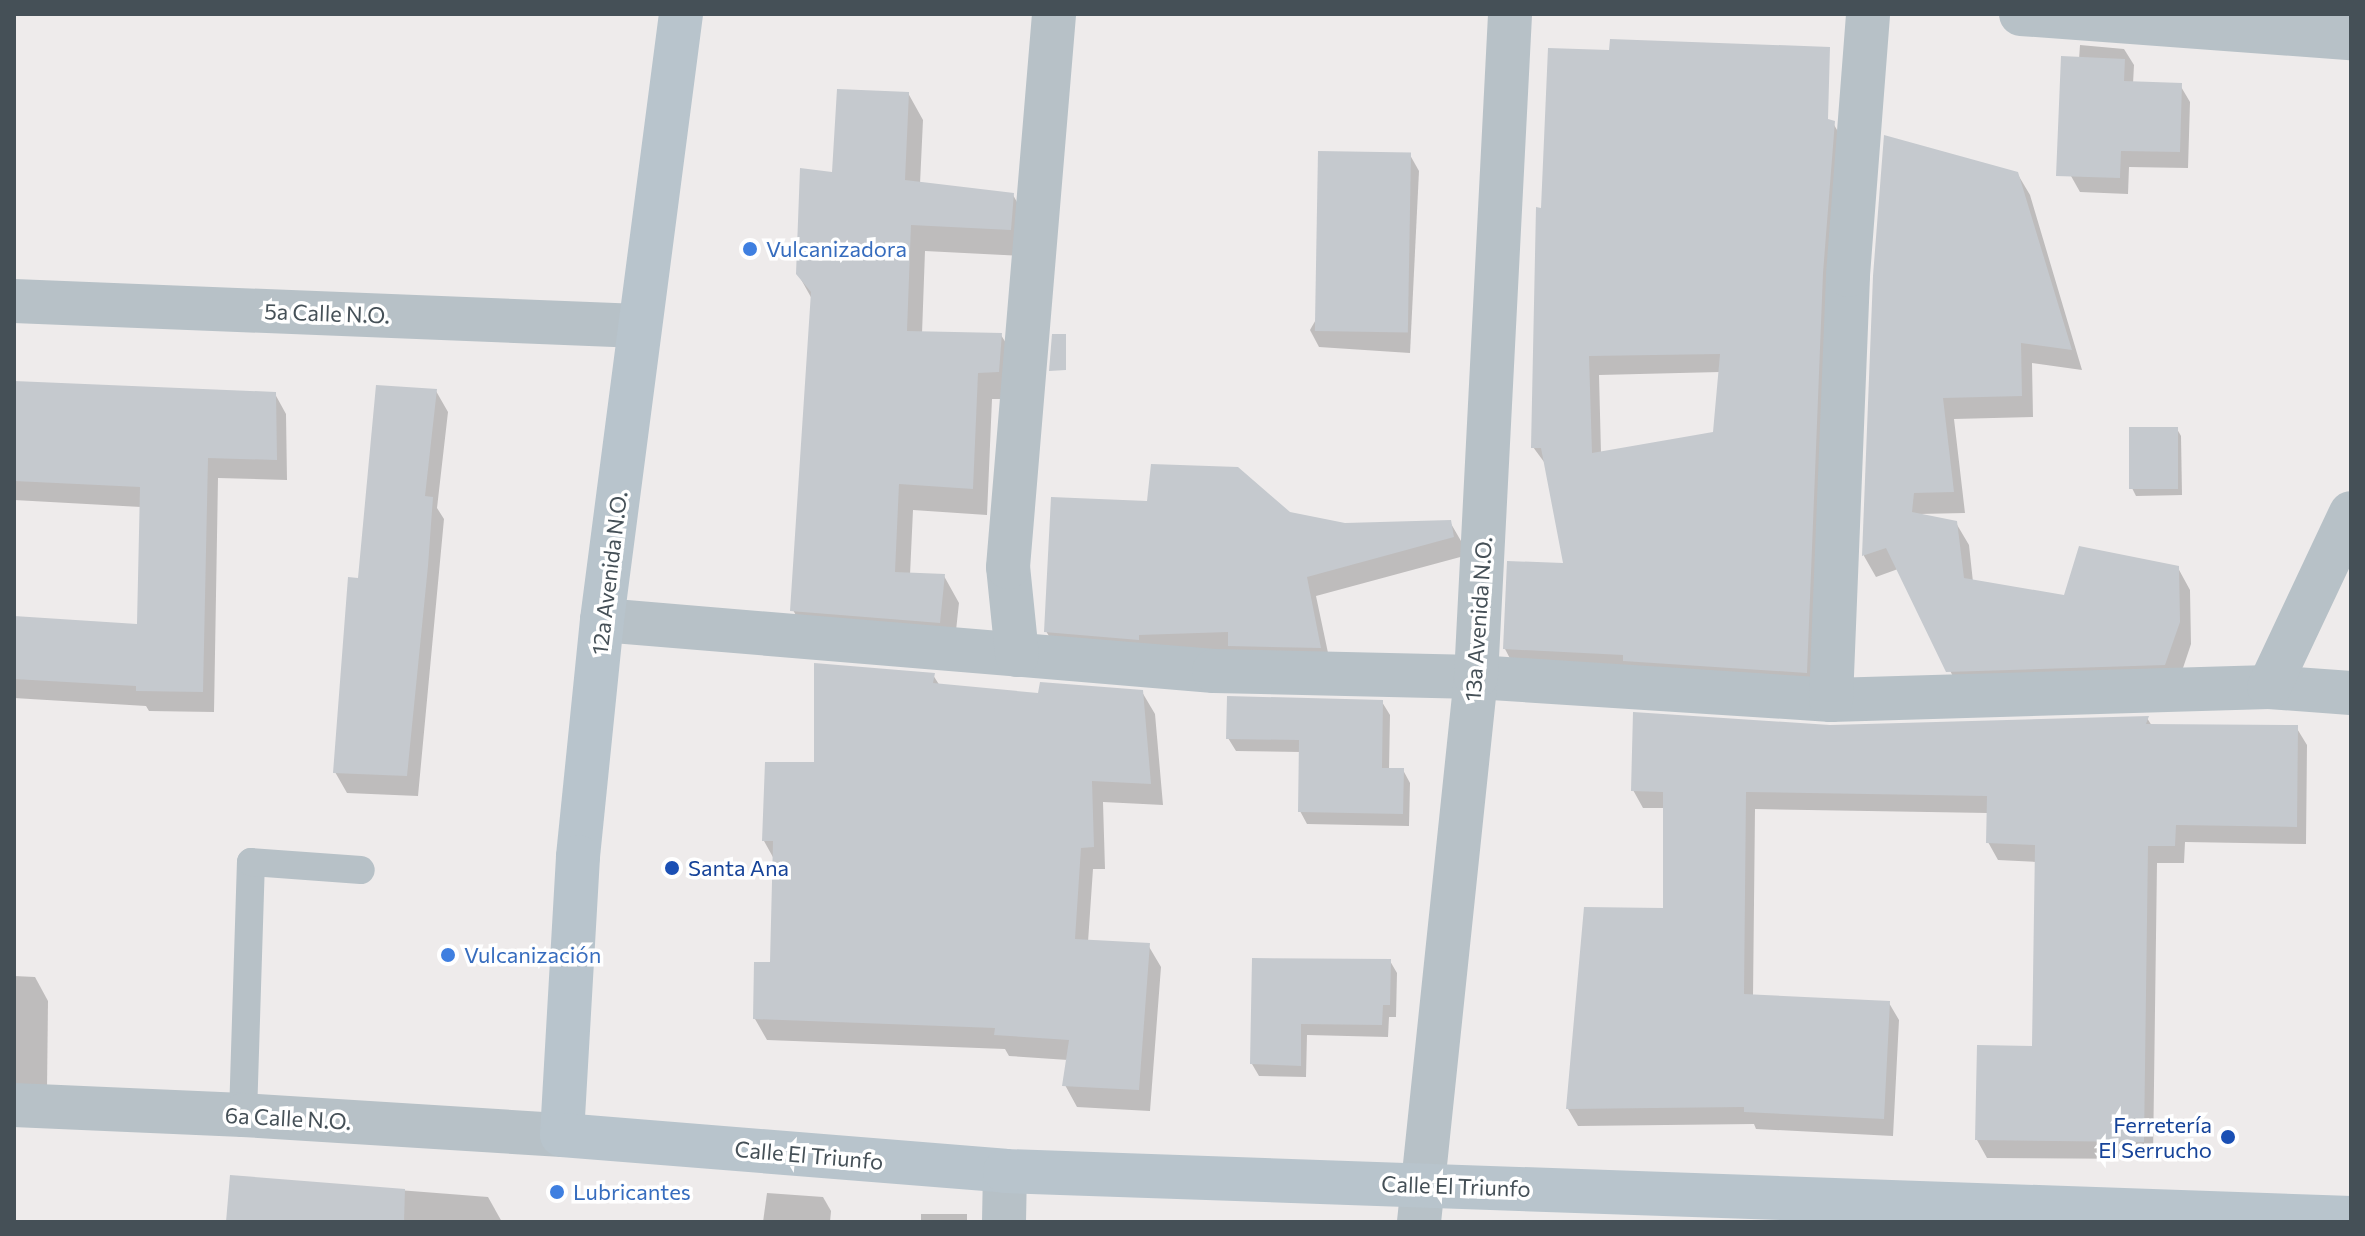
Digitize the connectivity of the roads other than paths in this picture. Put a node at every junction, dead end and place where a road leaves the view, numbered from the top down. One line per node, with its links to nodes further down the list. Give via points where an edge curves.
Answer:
1 (681, 14): 9 (main road, 12a Avenida N.O.)
2 (1054, 14): 12 (street, via 1008,567)
3 (1510, 14): 13 (street, 13a Avenida N.O.)
4 (1868, 14): 16 (street, via 1848,275)
5 (2021, 14): 6 (street)
6 (2258, 23): 7 (street)
7 (2351, 38)
8 (14, 301): 9 (street, 5a Calle N.O.)
9 (640, 326): 11 (main road, 12a Avenida N.O.)
10 (2351, 513): 14 (street)
11 (602, 620): 12 (street); 20 (main road, 12a Avenida N.O., via 578,857)
12 (1017, 655): 13 (street, via 1214,671)
13 (1476, 677): 16 (street); 22 (street, 13a Avenida N.O.)
14 (2269, 687): 15 (street); 16 (street)
15 (2351, 693)
16 (1831, 700)
17 (361, 870): 19 (lane, via 251,862)
18 (14, 1105): 19 (street, 6a Calle N.O.)
19 (243, 1115): 20 (street, 6a Calle N.O.)
20 (562, 1135): 21 (main road, Calle El Triunfo)
21 (1005, 1171): 22 (main road, Calle El Triunfo); 25 (street)
22 (1420, 1204): 23 (main road, Calle El Triunfo)
23 (1948, 1212): 24 (main road, Calle El Triunfo)
24 (2351, 1218)
25 (1004, 1222)

